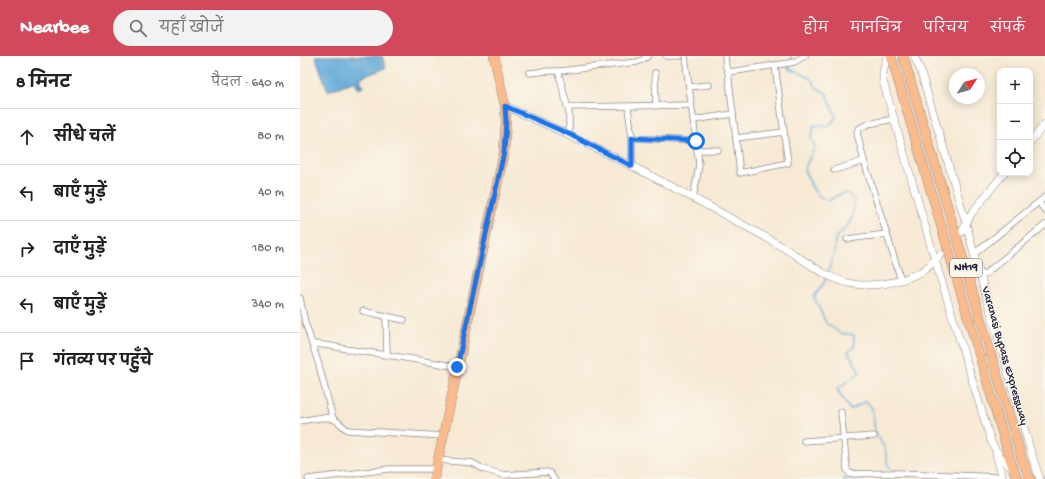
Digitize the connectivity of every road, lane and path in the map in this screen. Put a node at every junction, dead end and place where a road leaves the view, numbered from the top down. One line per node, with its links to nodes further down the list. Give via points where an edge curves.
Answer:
1 (494, 56): 20 (main road)
2 (648, 56): 13 (street, via 637,62)
3 (666, 56): 4 (street)
4 (679, 56)
5 (685, 56): 18 (street)
6 (725, 56): 14 (street)
7 (805, 56): 12 (street, via 792,63)
8 (887, 56): 25 (street, via 882,72 883,81)
9 (892, 56): 70 (main road, Varanasi Bypass Expressway / NH19)
10 (903, 56): 76 (main road, Varanasi Bypass Expressway / NH19)
11 (914, 56): 44 (street)
12 (775, 65): 14 (street); 28 (street)
13 (560, 71): 15 (street); 23 (street)
14 (728, 72): 24 (street)
15 (529, 73)
16 (655, 73): 22 (street)
17 (709, 85): 18 (street)
18 (689, 87): 19 (street)
19 (691, 105): 22 (street); 26 (street)
20 (505, 106): 29 (street); 60 (main road, via 504,152)
21 (628, 106): 22 (street); 23 (street); 30 (street)
22 (656, 106)
23 (567, 107): 29 (street)
24 (733, 114): 26 (street); 31 (street)
25 (894, 119): 36 (street, via 868,124 858,129); 51 (street)
26 (693, 120): 33 (street)
27 (1045, 124): 32 (street)
28 (784, 132): 31 (street); 31 (street, via 788,163 740,173)
29 (569, 134): 37 (street)
30 (632, 138): 33 (street); 37 (street)
31 (736, 138)
32 (1032, 140)
33 (696, 141): 34 (street)
34 (697, 150): 35 (street); 40 (street, via 699,170)
35 (718, 150)
36 (864, 161): 38 (street); 47 (street)
37 (632, 166): 40 (street)
38 (834, 170)
39 (1002, 176): 44 (street)
40 (693, 197): 53 (street, via 774,241 816,270 845,282 876,285)
41 (1045, 197): 42 (street)
42 (1038, 202): 43 (street); 50 (street)
43 (1045, 211)
44 (966, 223): 46 (street); 50 (street)
45 (1045, 225): 52 (street)
46 (962, 232)
47 (887, 234): 48 (street); 53 (street)
48 (847, 239)
49 (941, 254): 51 (street)
50 (974, 254): 52 (street)
51 (935, 260): 53 (street, via 924,270); 68 (street)
52 (980, 278): 77 (street)
53 (902, 280)
54 (300, 298): 58 (street, via 304,322)
55 (363, 311): 56 (street)
56 (386, 316): 57 (street); 59 (street)
57 (404, 320)
58 (312, 344): 59 (street); 62 (street)
59 (387, 355): 60 (street)
60 (457, 367): 64 (main road)
61 (841, 412): 66 (street)
62 (333, 419): 63 (street); 64 (street, via 348,430)
63 (300, 421)
64 (443, 436): 69 (main road)
65 (874, 436): 66 (street)
66 (844, 438): 67 (street); 71 (street, via 850,474 895,473)
67 (804, 441)
68 (996, 452): 70 (street); 71 (street)
69 (437, 465): 72 (street); 73 (main road); 74 (street, via 473,463 504,475 547,472)
70 (1012, 469): 75 (main road, Varanasi Bypass Expressway / NH19)
71 (1002, 478)
72 (308, 479)
73 (434, 479)
74 (554, 479)
75 (1017, 479)
76 (1030, 479)
77 (1040, 479)

